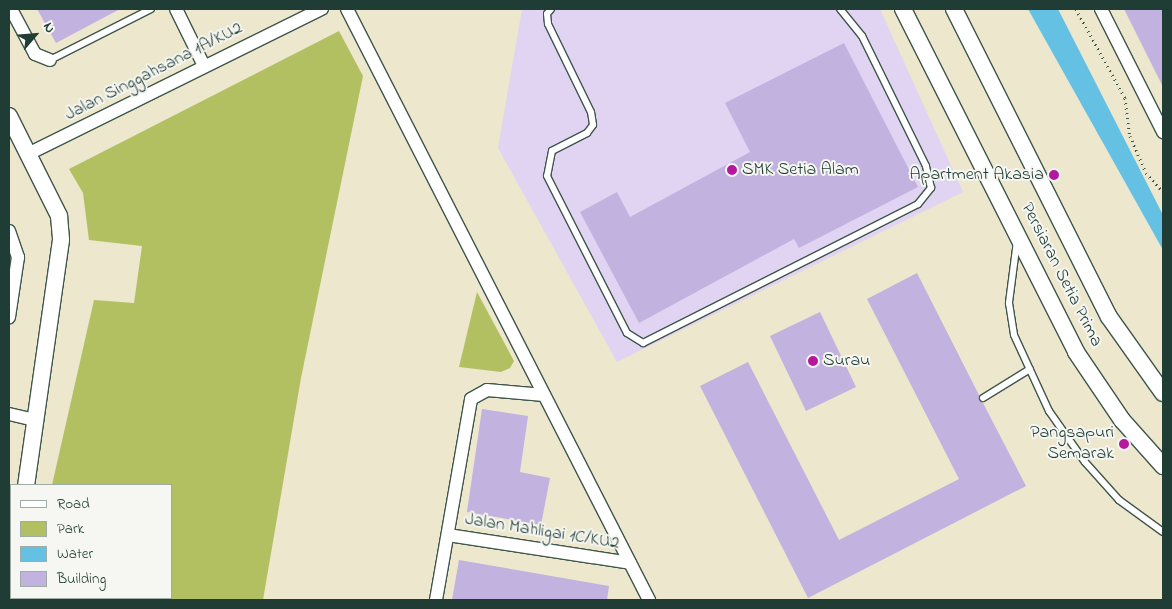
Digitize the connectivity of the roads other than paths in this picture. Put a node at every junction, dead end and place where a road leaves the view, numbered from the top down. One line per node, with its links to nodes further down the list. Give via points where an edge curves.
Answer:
1 (11, 9): 11 (street, via 35,54)
2 (150, 9): 11 (lane)
3 (176, 9): 12 (street)
4 (322, 9): 12 (street, Jalan Singgahsana 1A/KU2)
5 (347, 9): 21 (street)
6 (551, 9): 7 (lane, via 547,14 548,24 591,112 593,125 587,132 552,150 547,176 627,333 643,343 918,204 931,188 926,166 862,36)
7 (840, 9)
8 (903, 9): 17 (street, Persiaran Setia Prima)
9 (954, 9): 20 (street, Persiaran Setia Prima, via 1109,317)
10 (1101, 9): 14 (street)
11 (50, 60)
12 (204, 66): 15 (street, Jalan Singgahsana 1A/KU2)
13 (9, 116): 15 (street)
14 (1163, 132)
15 (28, 154): 24 (street, via 59,216 62,240)
16 (9, 231): 18 (street, via 18,257)
17 (1018, 236): 19 (lane, via 1009,303 1014,336); 25 (street, Persiaran Setia Prima, via 1076,352 1122,420)
18 (9, 317)
19 (1030, 369): 22 (lane); 27 (lane, via 1049,411 1085,462 1119,500)
20 (1163, 393)
21 (544, 395): 28 (street, via 487,390 471,399); 29 (street)
22 (983, 398)
23 (9, 414): 24 (street)
24 (36, 420): 26 (street)
25 (1163, 466)
26 (26, 484)
27 (1163, 532)
28 (448, 535): 29 (street, Jalan Mahligai 1C/KU2); 30 (street)
29 (630, 563): 31 (street)
30 (436, 600)
31 (649, 600)

